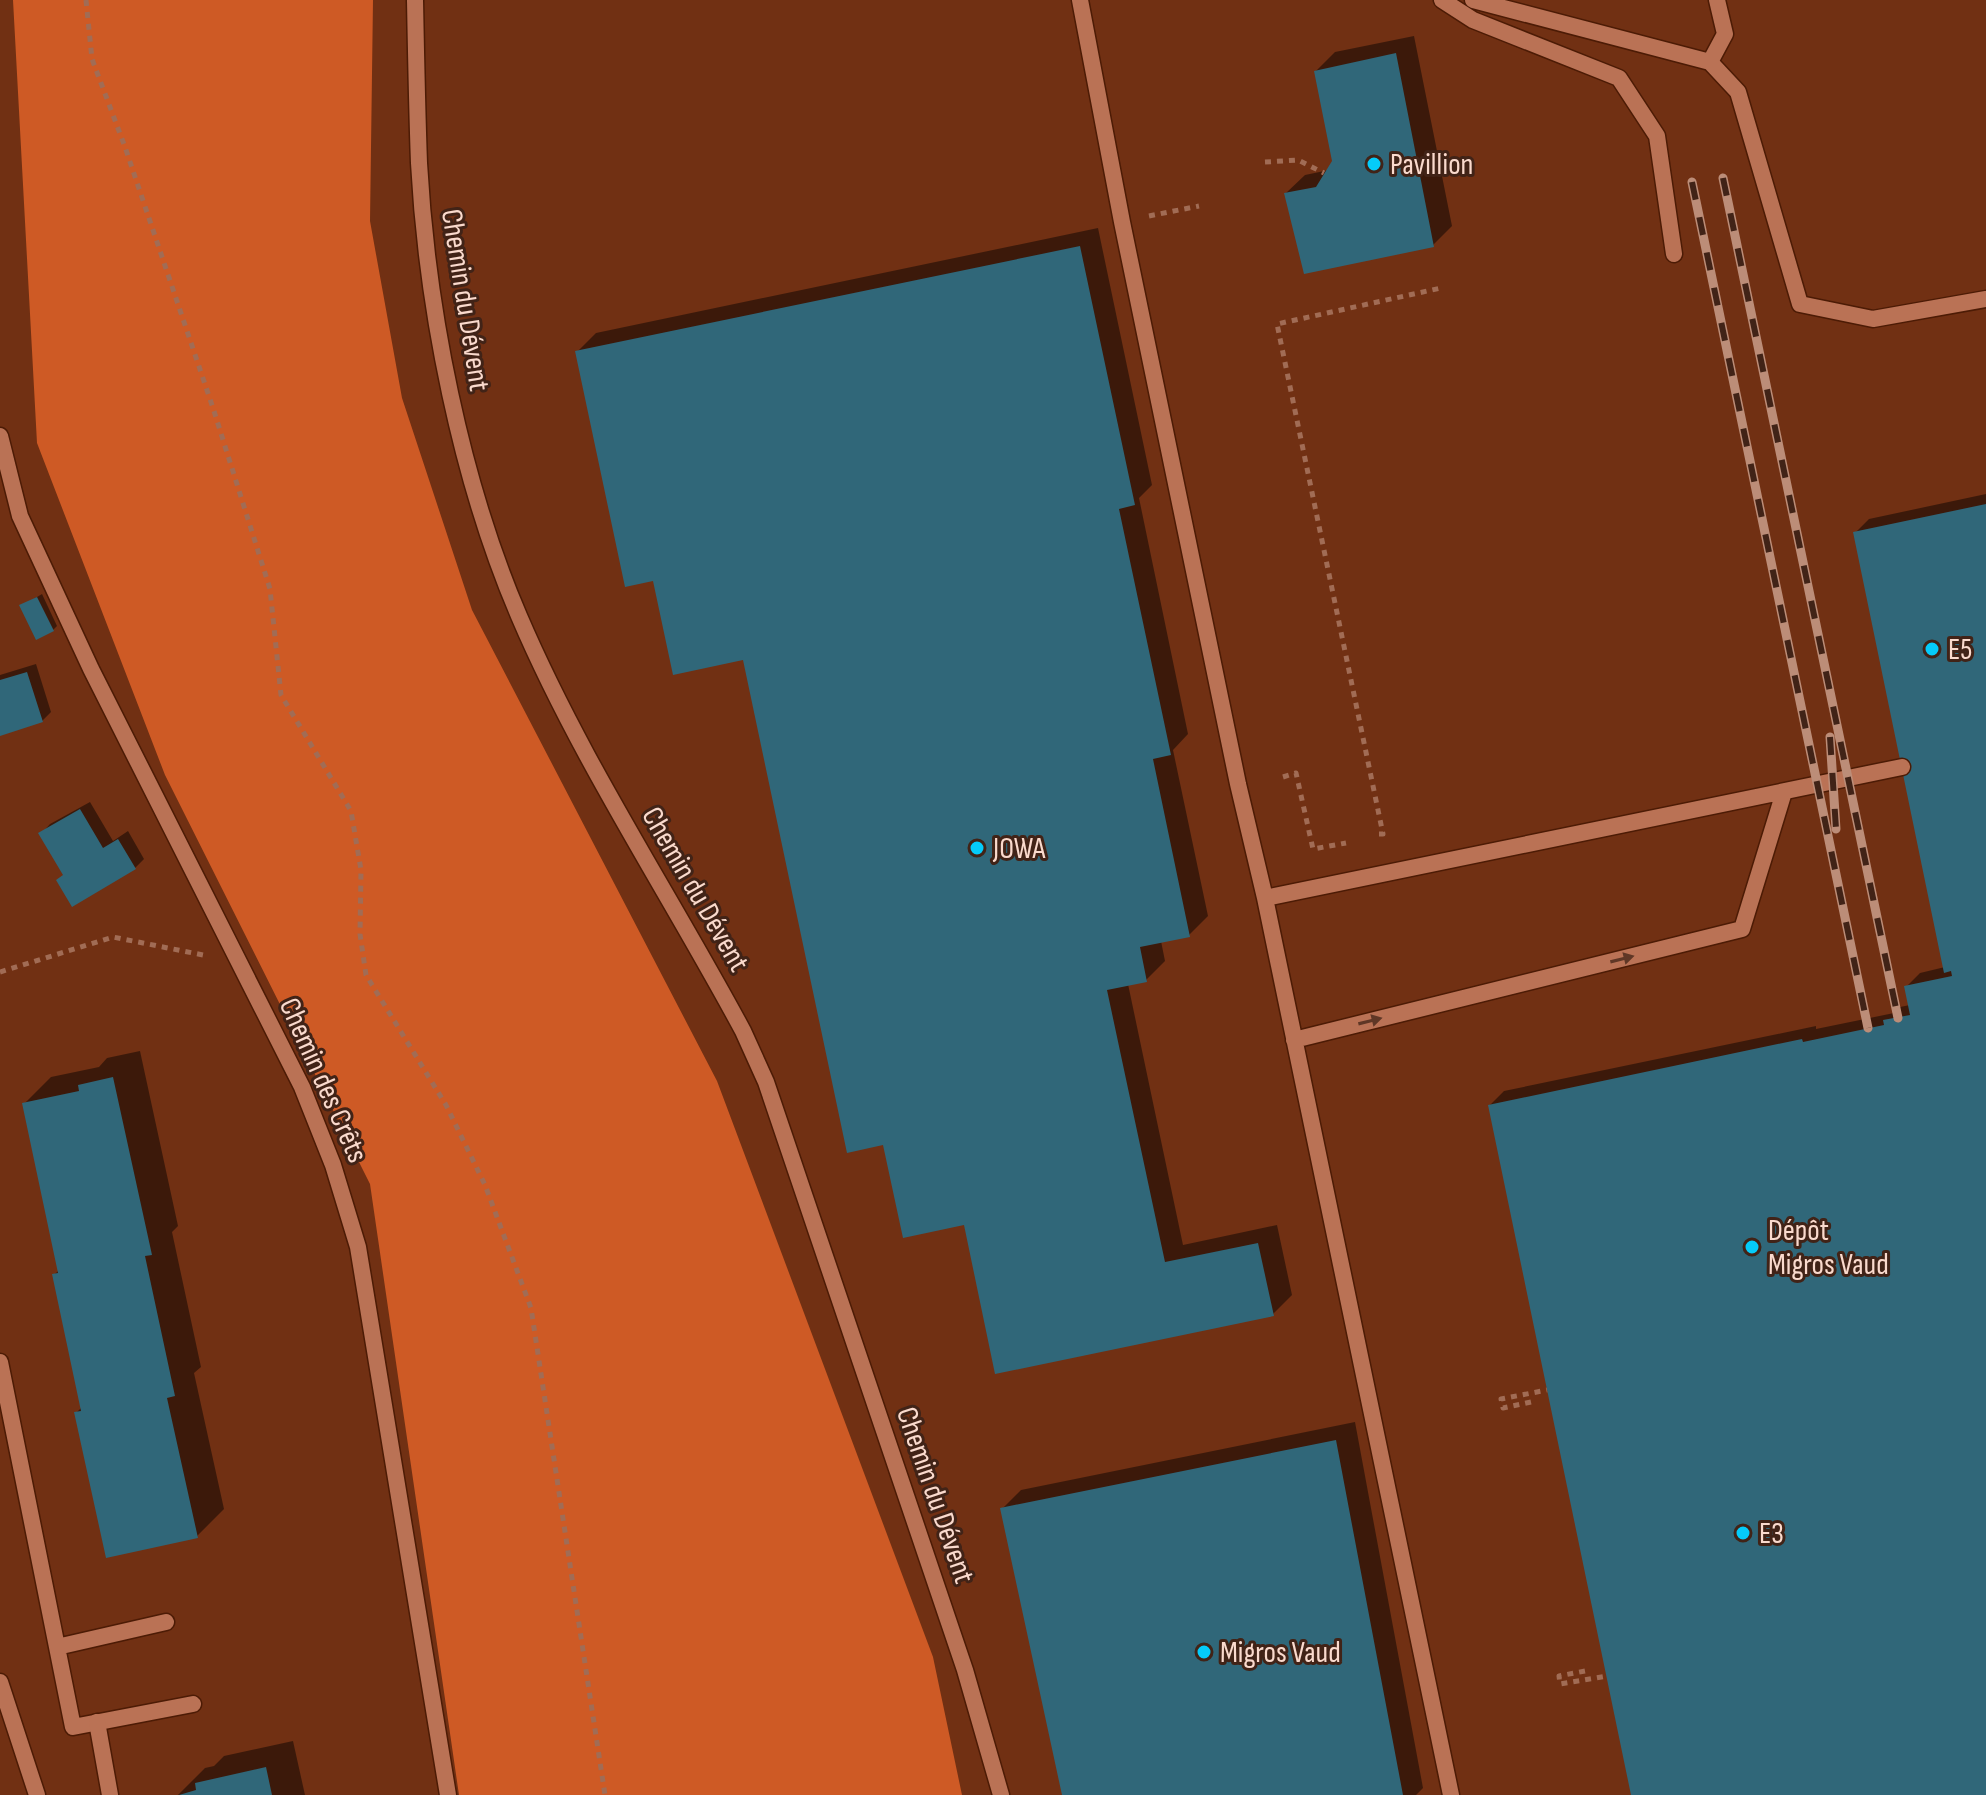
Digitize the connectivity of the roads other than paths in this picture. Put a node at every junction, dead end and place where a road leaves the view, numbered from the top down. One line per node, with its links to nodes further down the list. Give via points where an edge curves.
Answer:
1 (415, 0): 23 (street, Chemin du Dévent, via 419,165 432,296 475,490 518,614 545,672 736,1017 766,1082 965,1670)
2 (1080, 0): 12 (street)
3 (1442, 0): 7 (street, via 1473,20 1619,78 1657,136)
4 (1473, 0): 6 (street)
5 (1717, 0): 6 (street, via 1725,34)
6 (1710, 62): 8 (street, via 1738,92 1800,304 1873,319)
7 (1674, 254)
8 (1986, 299)
9 (0, 436): 22 (street, Chemin des Crêts, via 20,516 91,669 302,1087 333,1165 358,1247)
10 (1902, 767): 11 (street)
11 (1784, 792): 12 (street); 13 (street, one-way to 11, via 1742,929)
12 (1265, 898): 13 (street)
13 (1294, 1040): 24 (street)
14 (0, 1362): 16 (street)
15 (166, 1622): 16 (street)
16 (57, 1647): 19 (street, via 73,1727)
17 (0, 1682): 20 (street)
18 (193, 1704): 19 (street)
19 (97, 1722): 21 (street)
20 (37, 1795)
21 (110, 1795)
22 (448, 1795)
23 (1001, 1795)
24 (1451, 1795)

